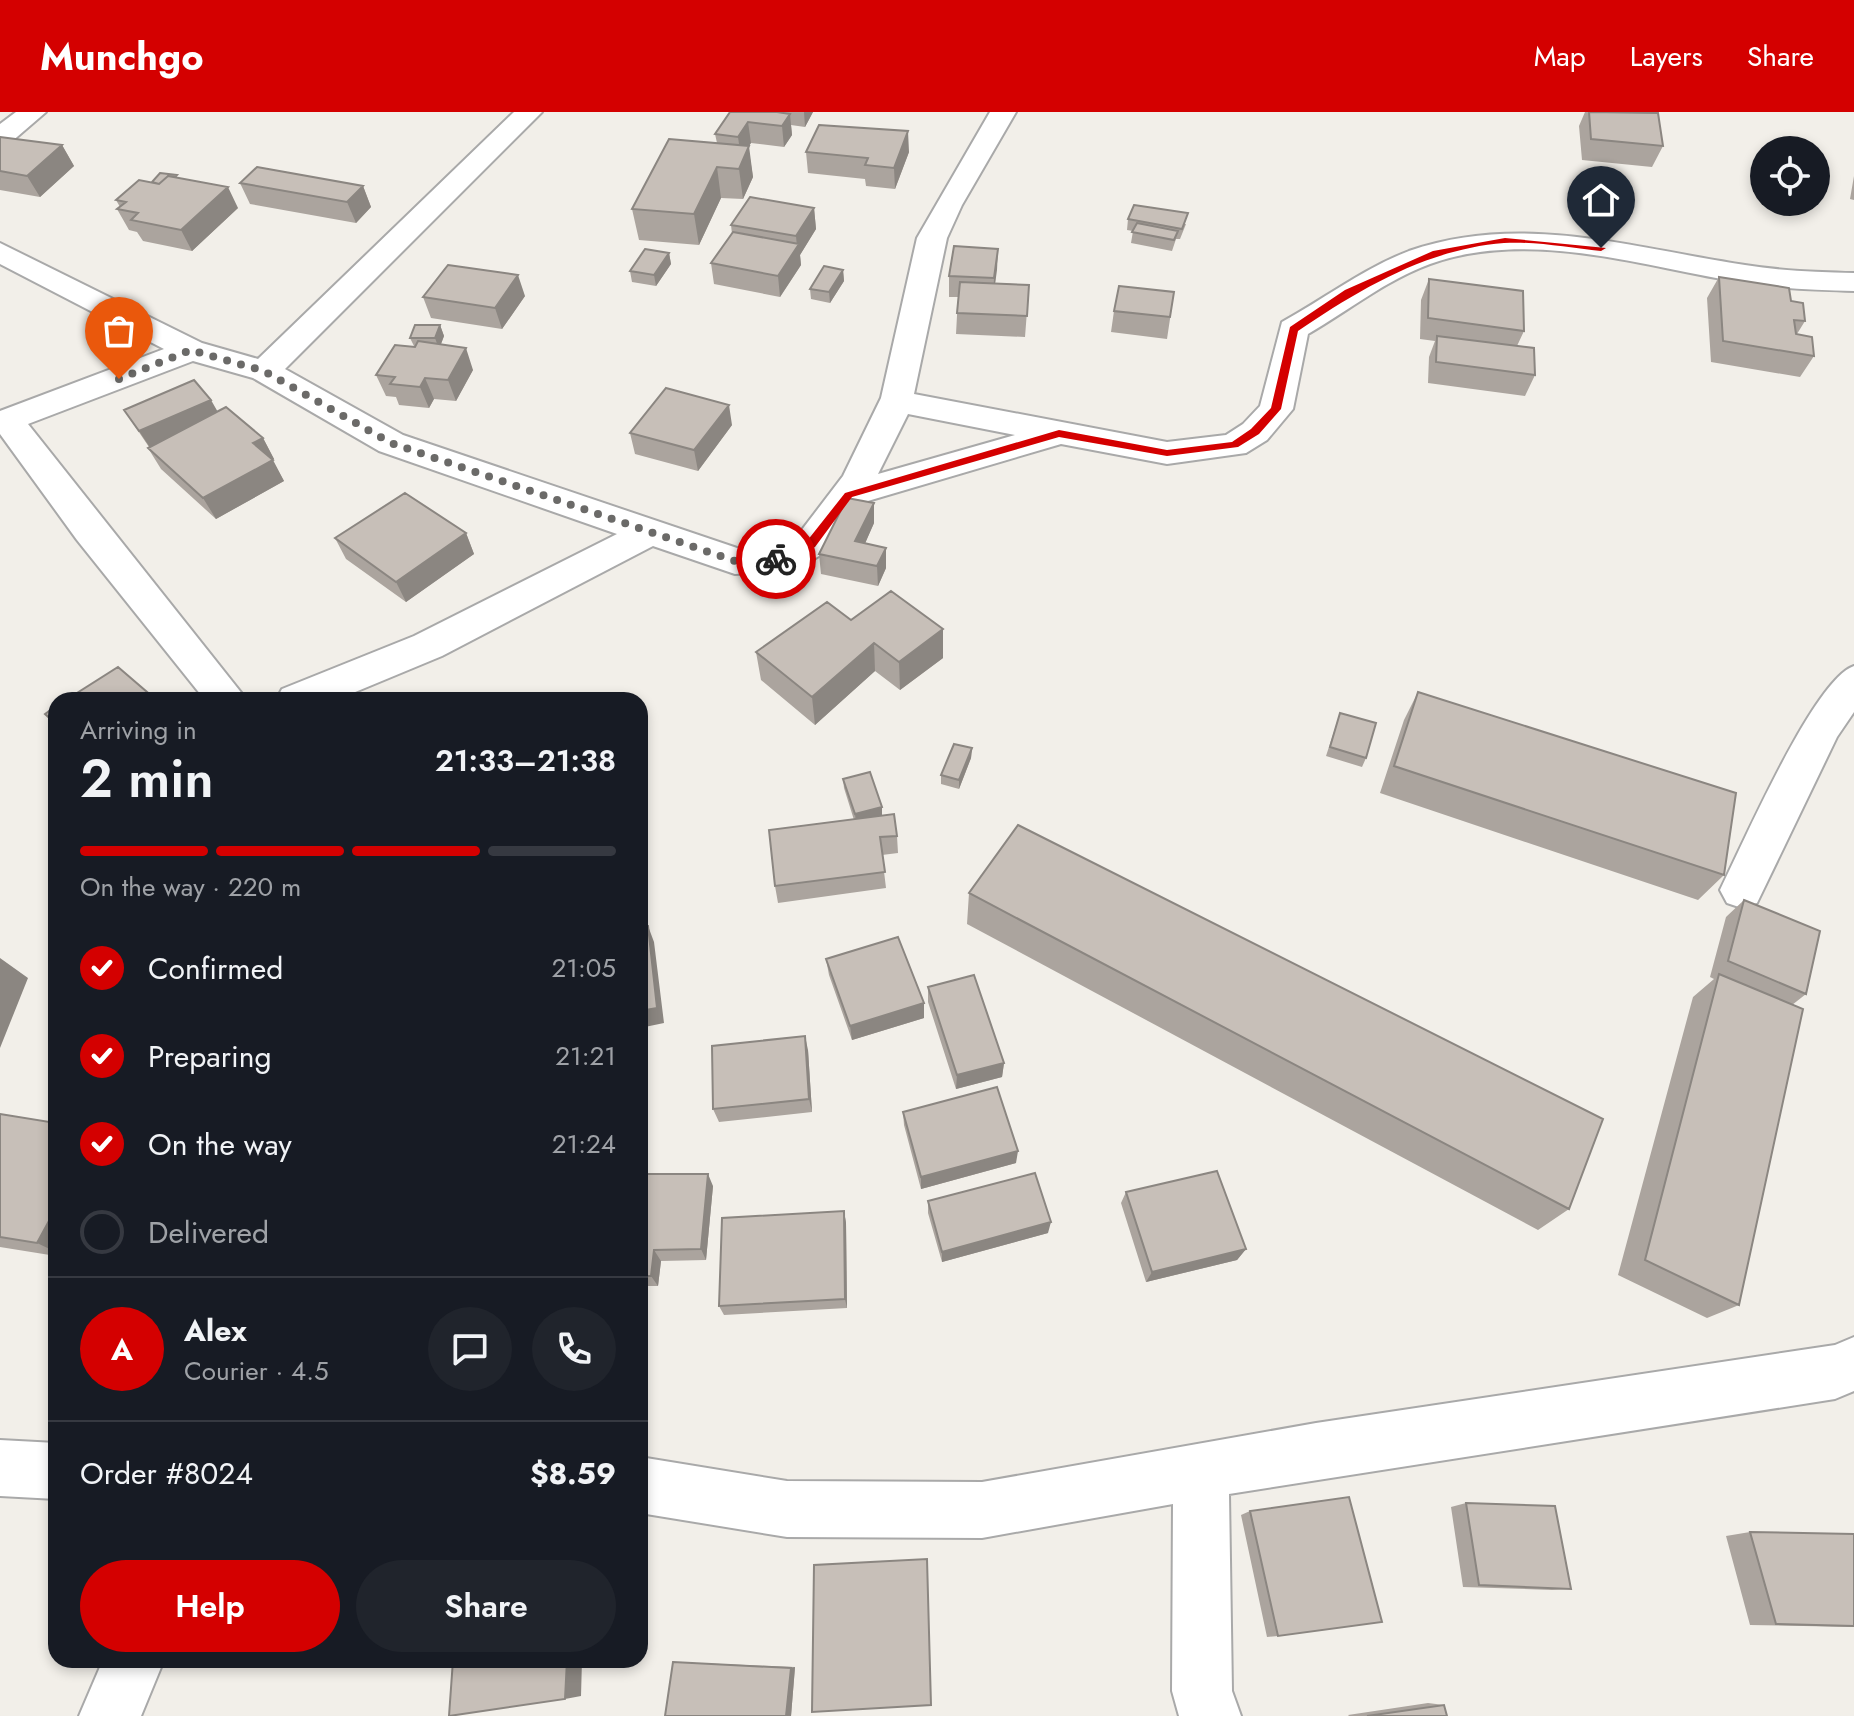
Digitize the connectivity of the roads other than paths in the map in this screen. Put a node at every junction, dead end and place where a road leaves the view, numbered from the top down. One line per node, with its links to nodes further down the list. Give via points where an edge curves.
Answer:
1 (33, 112): 4 (street)
2 (529, 112): 8 (street)
3 (1003, 112): 9 (street, via 949,200 931,241)
4 (0, 137)
5 (0, 252): 7 (street)
6 (1854, 282): 11 (street, via 1787,280 1627,251 1549,243 1505,240 1436,252 1348,292 1293,329 1276,409 1234,445 1167,453)
7 (191, 350): 8 (street); 10 (street)
8 (264, 371): 13 (street, via 391,443)
9 (896, 401): 11 (street); 12 (street)
10 (4, 422): 15 (street)
11 (1059, 434): 12 (street)
12 (848, 495): 13 (street, via 811,544 770,562 735,561)
13 (648, 533): 16 (street, via 428,646)
14 (1854, 681): 17 (street, via 1821,729)
15 (221, 692)
16 (316, 692)
17 (1742, 890)
18 (1854, 1364): 21 (street, via 1835,1372)
19 (0, 1468): 20 (street)
20 (48, 1471)
21 (1201, 1471): 22 (street, via 982,1510 787,1509); 25 (street, via 1202,1691)
22 (648, 1486)
23 (131, 1668): 24 (street)
24 (110, 1716)
25 (1210, 1716)

